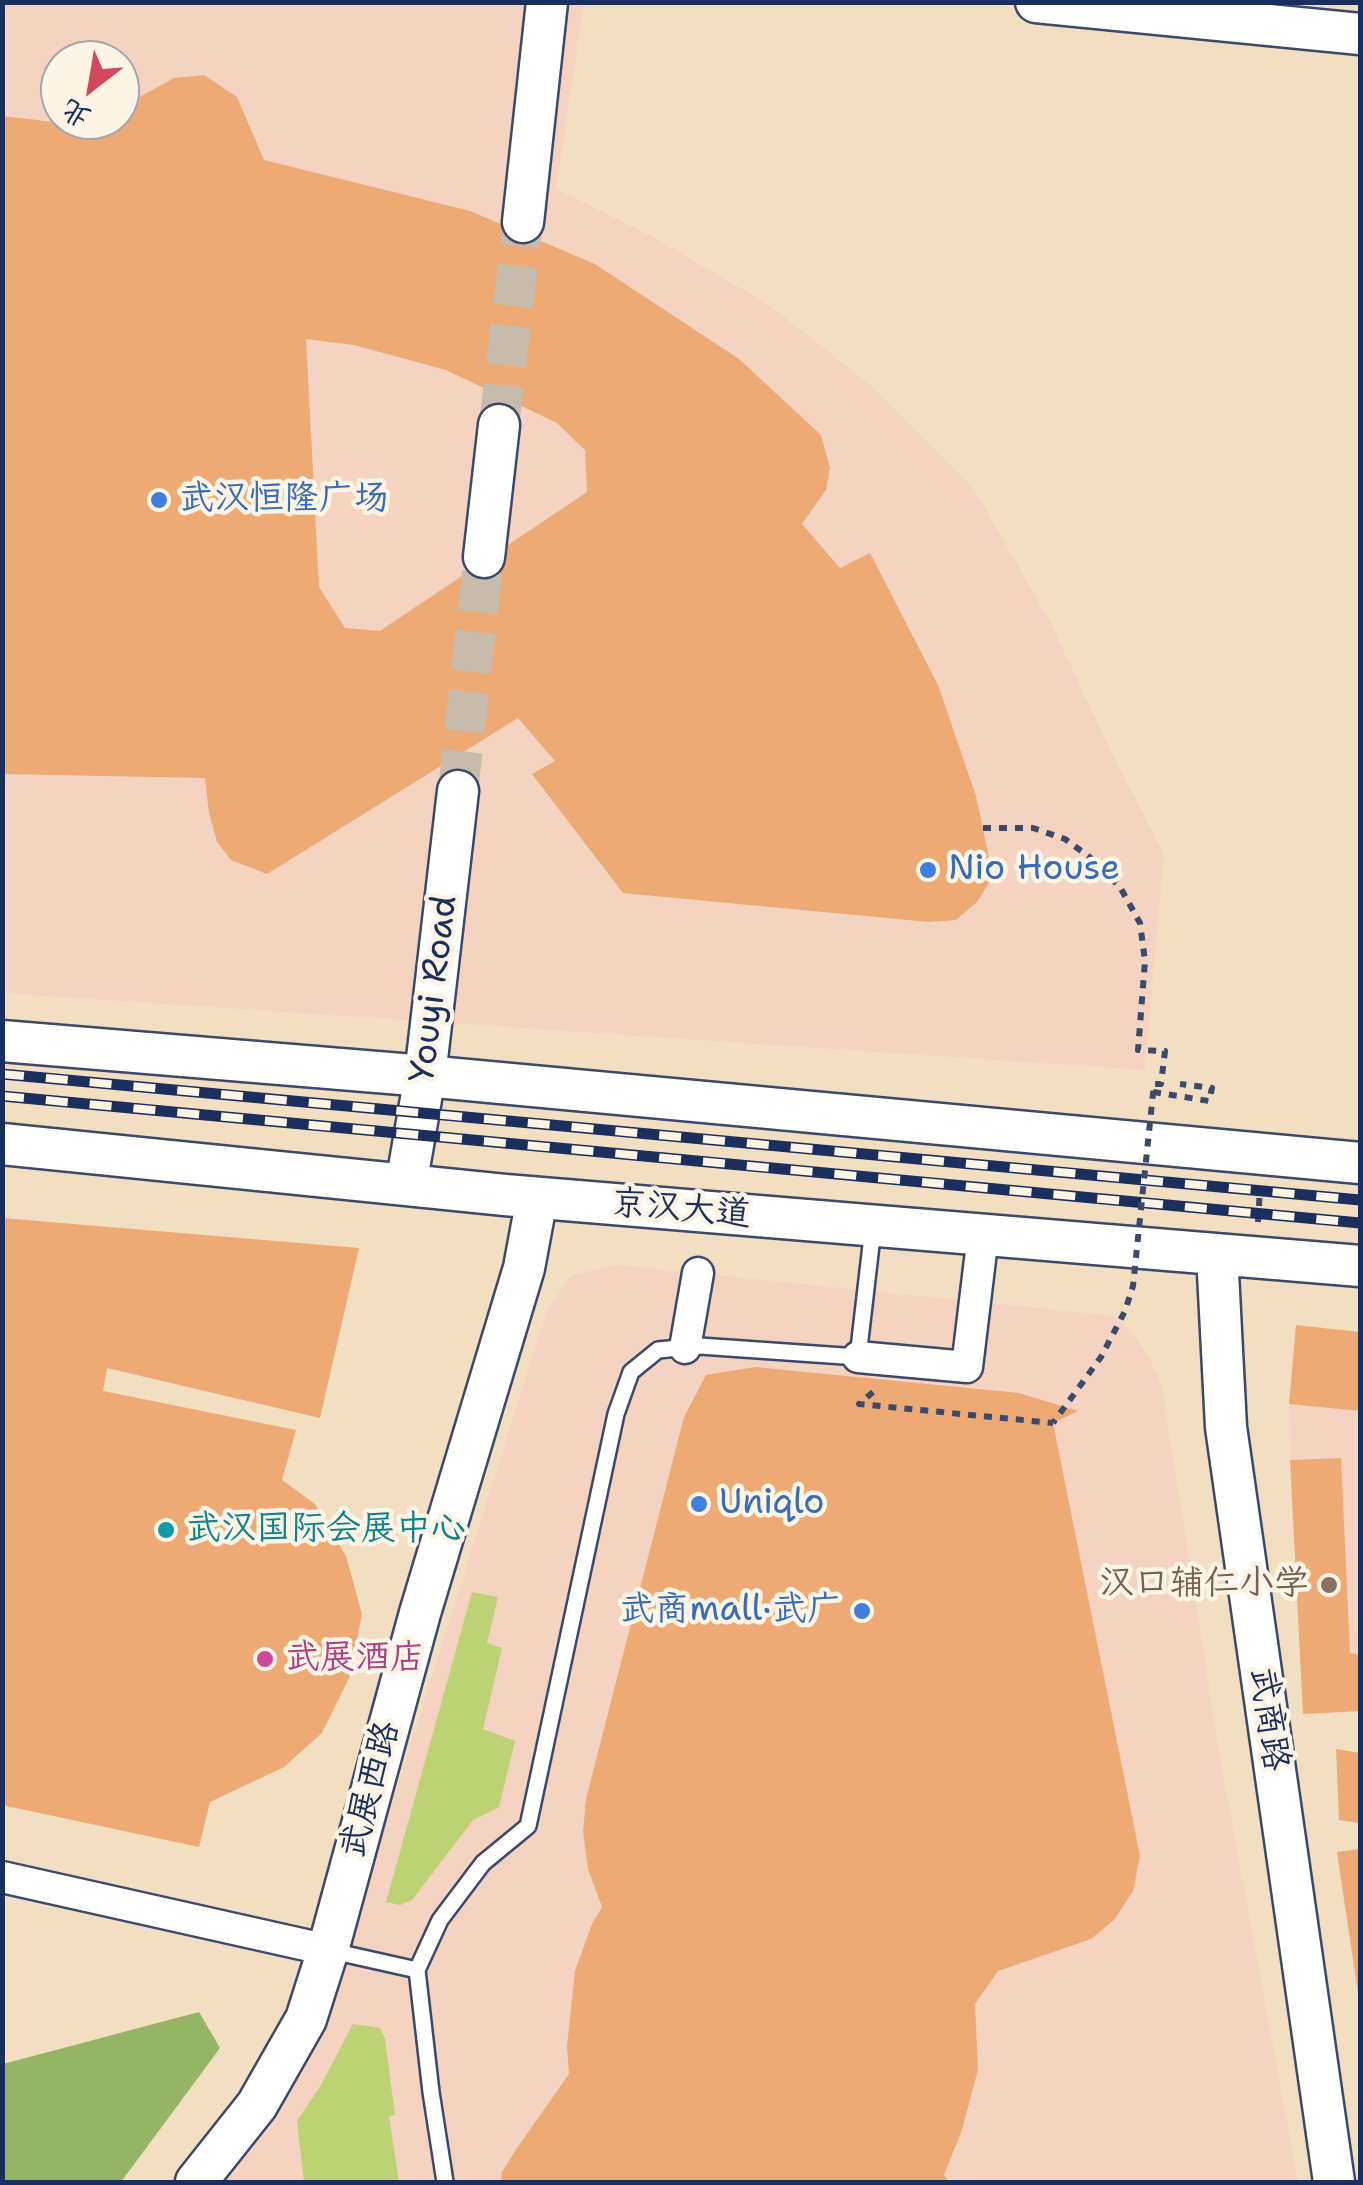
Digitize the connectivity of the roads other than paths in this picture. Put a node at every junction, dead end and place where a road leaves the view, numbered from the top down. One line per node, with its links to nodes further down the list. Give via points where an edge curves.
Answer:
1 (547, 2): 4 (street)
2 (1036, 2): 3 (street)
3 (1360, 34)
4 (523, 222)
5 (499, 425): 6 (street)
6 (484, 558)
7 (458, 792): 9 (street, Youyi Road)
8 (2, 1042): 9 (street)
9 (425, 1076): 11 (street); 12 (street, Youyi Road)
10 (2, 1144): 12 (street, 京汉大道)
11 (1360, 1163)
12 (406, 1185): 13 (street, 京汉大道)
13 (537, 1198): 14 (street, 京汉大道); 22 (street, 武展西路, via 524,1268)
14 (873, 1226): 15 (street, 京汉大道); 20 (lane)
15 (984, 1235): 16 (street, 京汉大道); 20 (street, via 967,1367)
16 (1217, 1254): 17 (street, 京汉大道); 26 (street, 武商路, via 1226,1426)
17 (1360, 1266)
18 (698, 1273): 19 (street)
19 (685, 1348): 20 (lane); 23 (lane, via 658,1350 631,1372 616,1414 528,1826 472,1878 440,1920)
20 (858, 1357)
21 (2, 1877): 22 (street)
22 (328, 1950): 23 (lane); 24 (street, 武展西路, via 285,2059)
23 (418, 1970): 25 (lane)
24 (196, 2182)
25 (445, 2182)
26 (1334, 2182)

